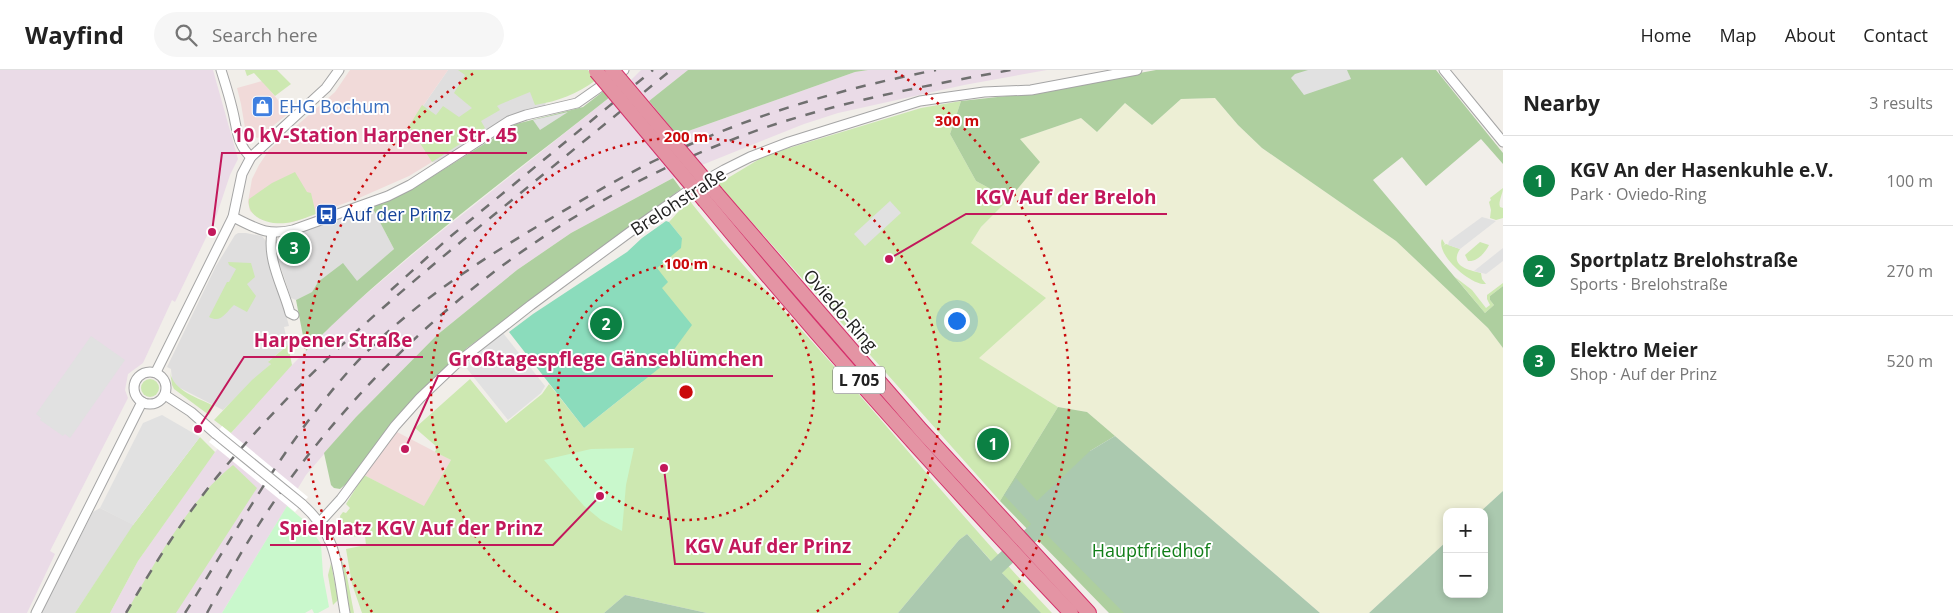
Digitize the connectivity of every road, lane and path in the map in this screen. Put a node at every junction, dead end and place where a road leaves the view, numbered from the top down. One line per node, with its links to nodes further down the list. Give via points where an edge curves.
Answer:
1 (221, 70): 9 (street, via 237,133 244,151)
2 (339, 70): 9 (street, via 326,88)
3 (612, 70): 10 (highway, Oviedo-Ring / L 705, bridge)
4 (624, 70): 12 (street, via 577,103 509,122 388,196 293,230)
5 (1138, 70): 17 (street, Brelohstraße, via 1031,90 984,92 920,101 789,142 724,170 634,229 458,362 395,426)
6 (1444, 70): 8 (street)
7 (596, 71): 10 (highway, Oviedo-Ring / L 705, bridge)
8 (1503, 142)
9 (252, 157): 11 (street, via 242,174)
10 (710, 197): 20 (highway, Oviedo-Ring / L 705, via 901,428); 21 (highway, Oviedo-Ring / L 705)
11 (233, 217): 12 (street); 14 (street)
12 (272, 233): 13 (street, via 270,246 274,264 290,313)
13 (294, 315)
14 (156, 372): 15 (street, via 165,382); 16 (street, via 145,372 134,383 135,394)
15 (165, 395): 16 (street, via 152,404); 17 (street, bridge, via 190,412)
16 (142, 402): 18 (street)
17 (320, 522): 19 (street, via 333,546)
18 (36, 613)
19 (345, 613)
20 (1071, 613)
21 (1089, 613)

